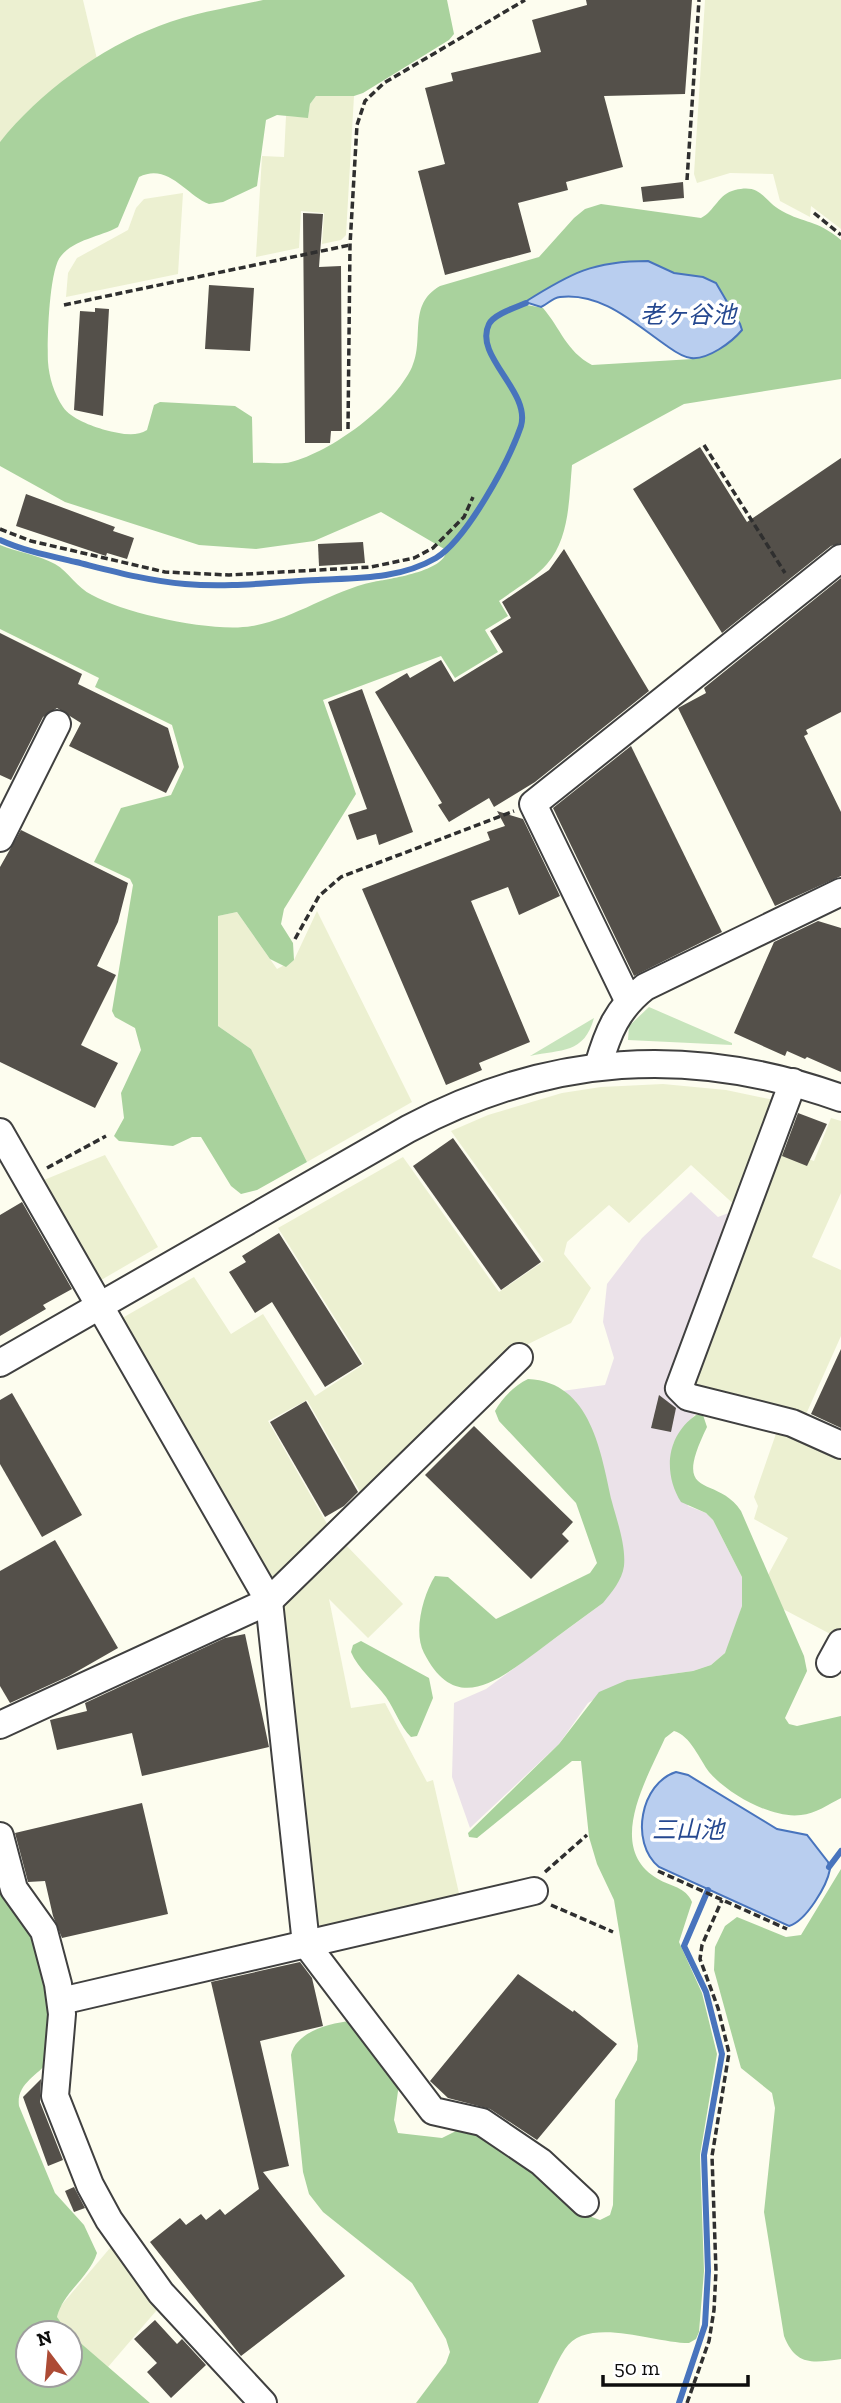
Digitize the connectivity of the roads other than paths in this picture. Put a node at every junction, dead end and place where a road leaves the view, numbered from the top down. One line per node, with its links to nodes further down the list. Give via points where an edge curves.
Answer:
1 (841, 558): 6 (street, via 533,804)
2 (57, 724): 3 (street)
3 (10, 792): 4 (street)
4 (0, 838)
5 (841, 892): 6 (street, via 645,987)
6 (628, 1000): 7 (street, via 615,1017)
7 (598, 1066): 8 (street, via 697,1064); 11 (street, via 519,1082 444,1110)
8 (793, 1082): 9 (street); 14 (street, via 679,1388 688,1397 792,1423)
9 (841, 1098)
10 (0, 1132): 11 (street)
11 (100, 1306): 13 (street); 15 (street)
12 (519, 1357): 15 (street)
13 (0, 1363)
14 (841, 1445)
15 (269, 1601): 16 (street); 19 (street)
16 (0, 1725)
17 (0, 1836): 20 (street, via 15,1889 44,1931)
18 (534, 1891): 19 (street)
19 (306, 1944): 20 (street); 21 (street, via 433,2111 482,2122 541,2162)
20 (61, 2000): 22 (street, via 55,2096 99,2203 161,2293)
21 (585, 2203)
22 (263, 2403)

